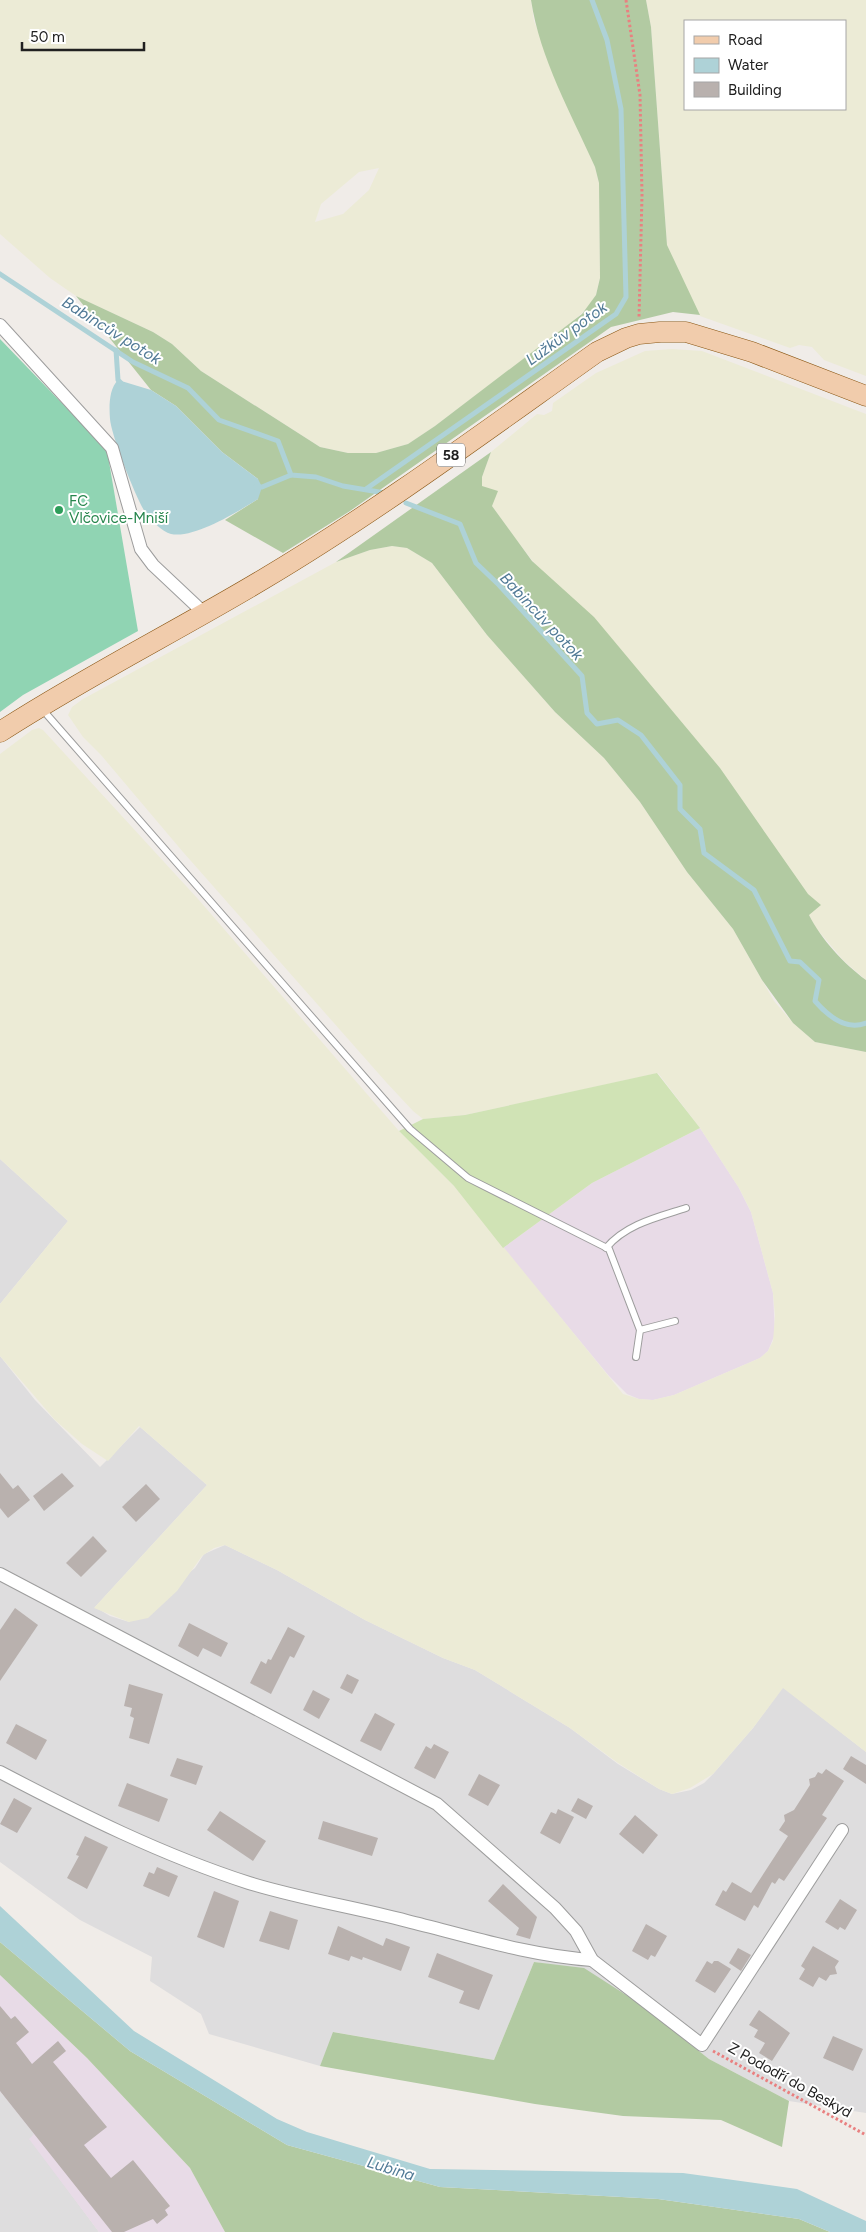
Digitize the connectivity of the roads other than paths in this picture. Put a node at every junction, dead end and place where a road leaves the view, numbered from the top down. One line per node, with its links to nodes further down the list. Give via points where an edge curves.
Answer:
1 (0, 325): 3 (street, via 112,448 141,549 153,565)
2 (866, 396): 3 (main road, 58, via 701,335 671,332 626,338 597,352 326,540)
3 (204, 613): 4 (main road, 58)
4 (40, 706): 5 (main road, 58); 7 (lane, via 410,1129 468,1178)
5 (0, 732)
6 (686, 1208): 7 (lane, via 638,1224 614,1238)
7 (606, 1248): 9 (lane)
8 (675, 1321): 9 (lane)
9 (640, 1330): 10 (lane)
10 (636, 1357)
11 (0, 1574): 14 (street, via 437,1804 555,1908 576,1931)
12 (0, 1772): 14 (street, via 104,1825 248,1882 316,1902 498,1944 563,1958)
13 (842, 1830): 14 (street, via 702,2045)
14 (592, 1960)

